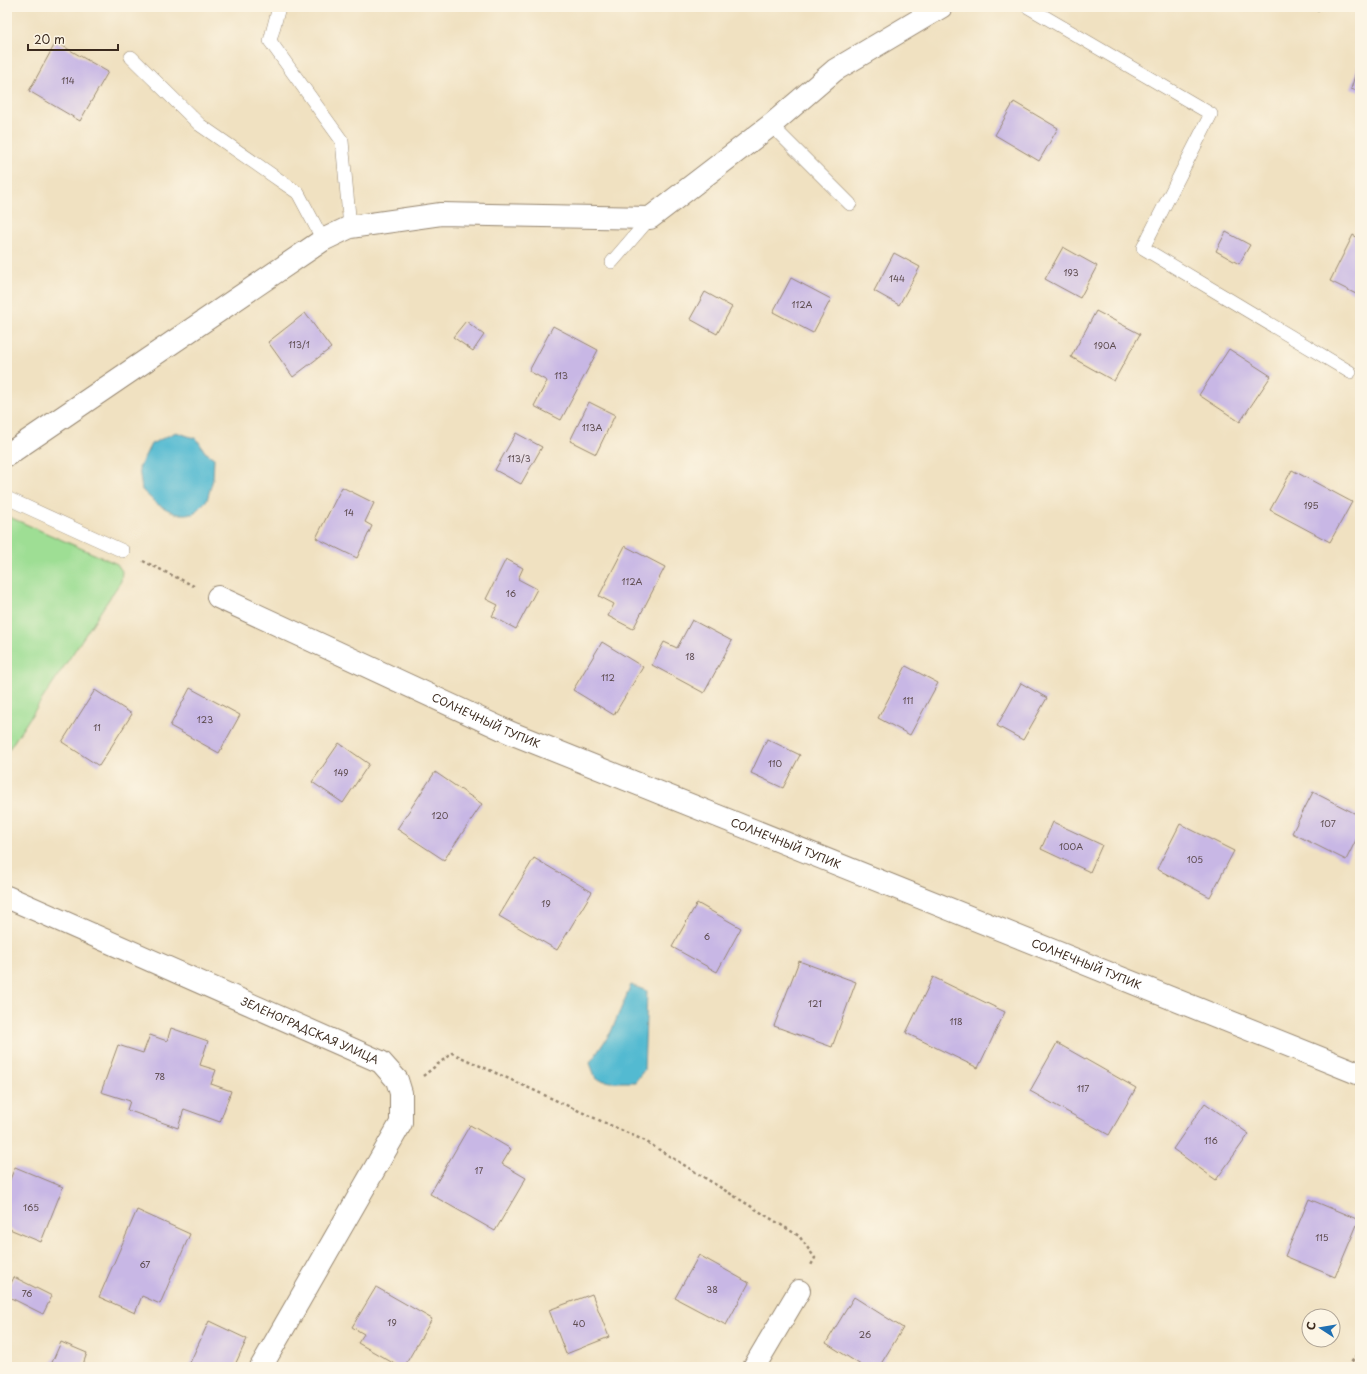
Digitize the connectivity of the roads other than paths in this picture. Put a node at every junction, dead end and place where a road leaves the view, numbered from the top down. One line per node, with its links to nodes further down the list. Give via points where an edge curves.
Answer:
1 (279, 7): 8 (lane, via 270,42 342,141)
2 (941, 7): 5 (street, via 835,70)
3 (1028, 7): 11 (lane, via 1211,114 1143,248)
4 (131, 57): 9 (lane, via 200,125 298,193)
5 (771, 125): 6 (lane); 7 (street)
6 (850, 204)
7 (650, 218): 8 (street, via 441,214); 10 (lane)
8 (350, 226): 9 (street)
9 (323, 240): 12 (street)
10 (612, 262)
11 (1350, 372)
12 (7, 455)
13 (7, 498): 14 (lane)
14 (123, 551)
15 (218, 598): 17 (street, СОЛНЕЧНЫЙ ТУПИК, via 511,733)
16 (7, 897): 19 (street, ЗЕЛЕНОГРАДСКАЯ УЛИЦА, via 381,1062 397,1080 401,1093 401,1124)
17 (1360, 1074)
18 (799, 1290): 20 (street)
19 (261, 1367)
20 (754, 1367)

